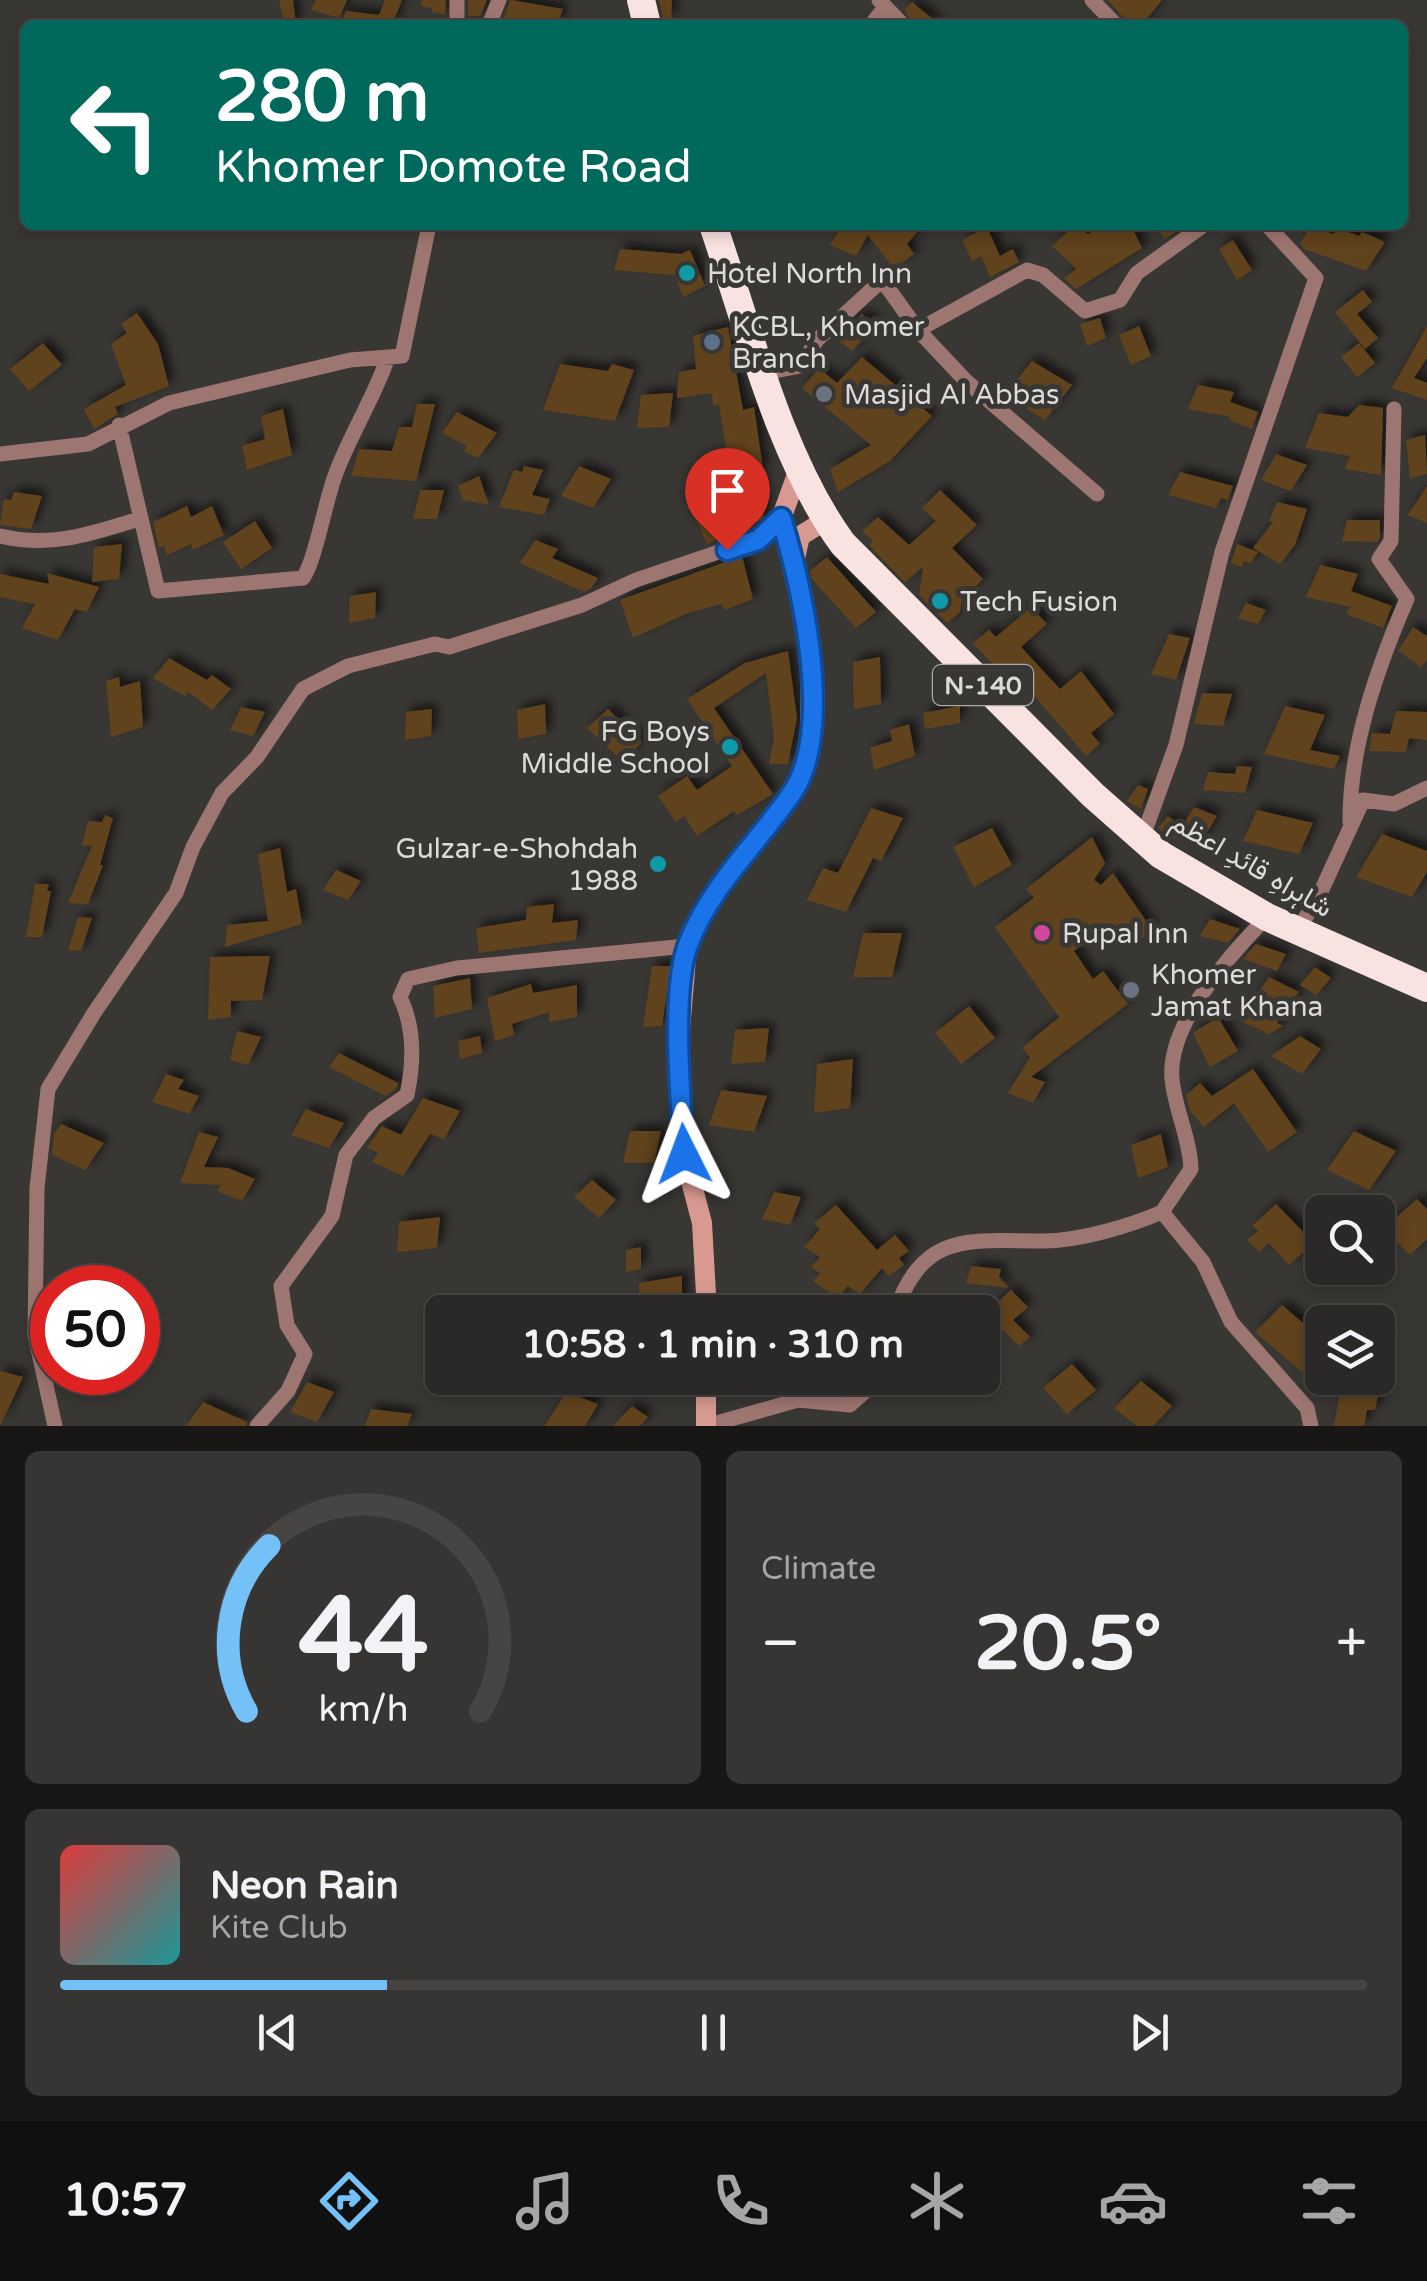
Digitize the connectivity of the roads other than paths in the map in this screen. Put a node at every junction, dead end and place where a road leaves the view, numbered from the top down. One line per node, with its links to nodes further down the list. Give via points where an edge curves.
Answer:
1 (1092, 0): 2 (street)
2 (1111, 20)
3 (428, 230): 8 (street, via 402,356)
4 (715, 230): 9 (highway, شاہراہِ قائدِ اعظم / N-140)
5 (1197, 230): 7 (street, via 1137,273 1120,300 1085,311 1044,275 1027,270)
6 (1272, 230): 22 (street, via 1316,278 1222,552 1176,746)
7 (918, 330): 9 (street, via 882,280 800,366); 14 (street, via 966,381)
8 (388, 358): 11 (street, via 350,360 169,403); 16 (street, via 334,476 303,578 158,591)
9 (765, 373): 13 (highway, شاہراہِ قائدِ اعظم / N-140)
10 (1394, 409): 21 (street, via 1391,541 1379,559 1407,599 1356,752)
11 (119, 425): 12 (street, via 88,444); 16 (street)
12 (0, 454)
13 (799, 469): 15 (main road); 17 (highway, شاہراہِ قائدِ اعظم / N-140)
14 (1097, 494)
15 (781, 518): 19 (main road); 32 (street, via 758,540 582,604 449,647 434,644 348,666 303,688 257,757 222,793 176,893 48,1089 37,1188 36,1335)
16 (139, 519): 18 (street, via 59,542)
17 (826, 520): 19 (main road, via 800,536); 22 (highway, شاہراہِ قائدِ اعظم / N-140, via 980,683)
18 (0, 536)
19 (794, 562): 25 (main road, via 811,670 810,752 794,791 714,893)
20 (1427, 788): 21 (street, via 1394,804 1363,800)
21 (1350, 823): 24 (street)
22 (1142, 838): 23 (highway, شاہراہِ قائدِ اعظم / N-140)
23 (1267, 918): 24 (highway, شاہراہِ قائدِ اعظم / N-140); 27 (street, via 1221,964 1174,1050 1172,1079 1191,1169)
24 (1296, 931): 26 (highway, شاہراہِ قائدِ اعظم / N-140)
25 (687, 946): 28 (main road, via 680,1087); 33 (street, via 457,968 408,980 400,997 410,1017 407,1095 374,1118 346,1155 332,1216 281,1286 287,1325 306,1354 288,1390)
26 (1427, 988)
27 (1162, 1212): 29 (street, via 1047,1242 973,1239 941,1247); 35 (street, via 1204,1262 1232,1322 1307,1408)
28 (706, 1295)
29 (901, 1295)
30 (706, 1395): 34 (main road)
31 (861, 1395): 34 (street, via 850,1405 798,1400)
32 (55, 1426)
33 (257, 1426)
34 (706, 1426)
35 (1311, 1426)

